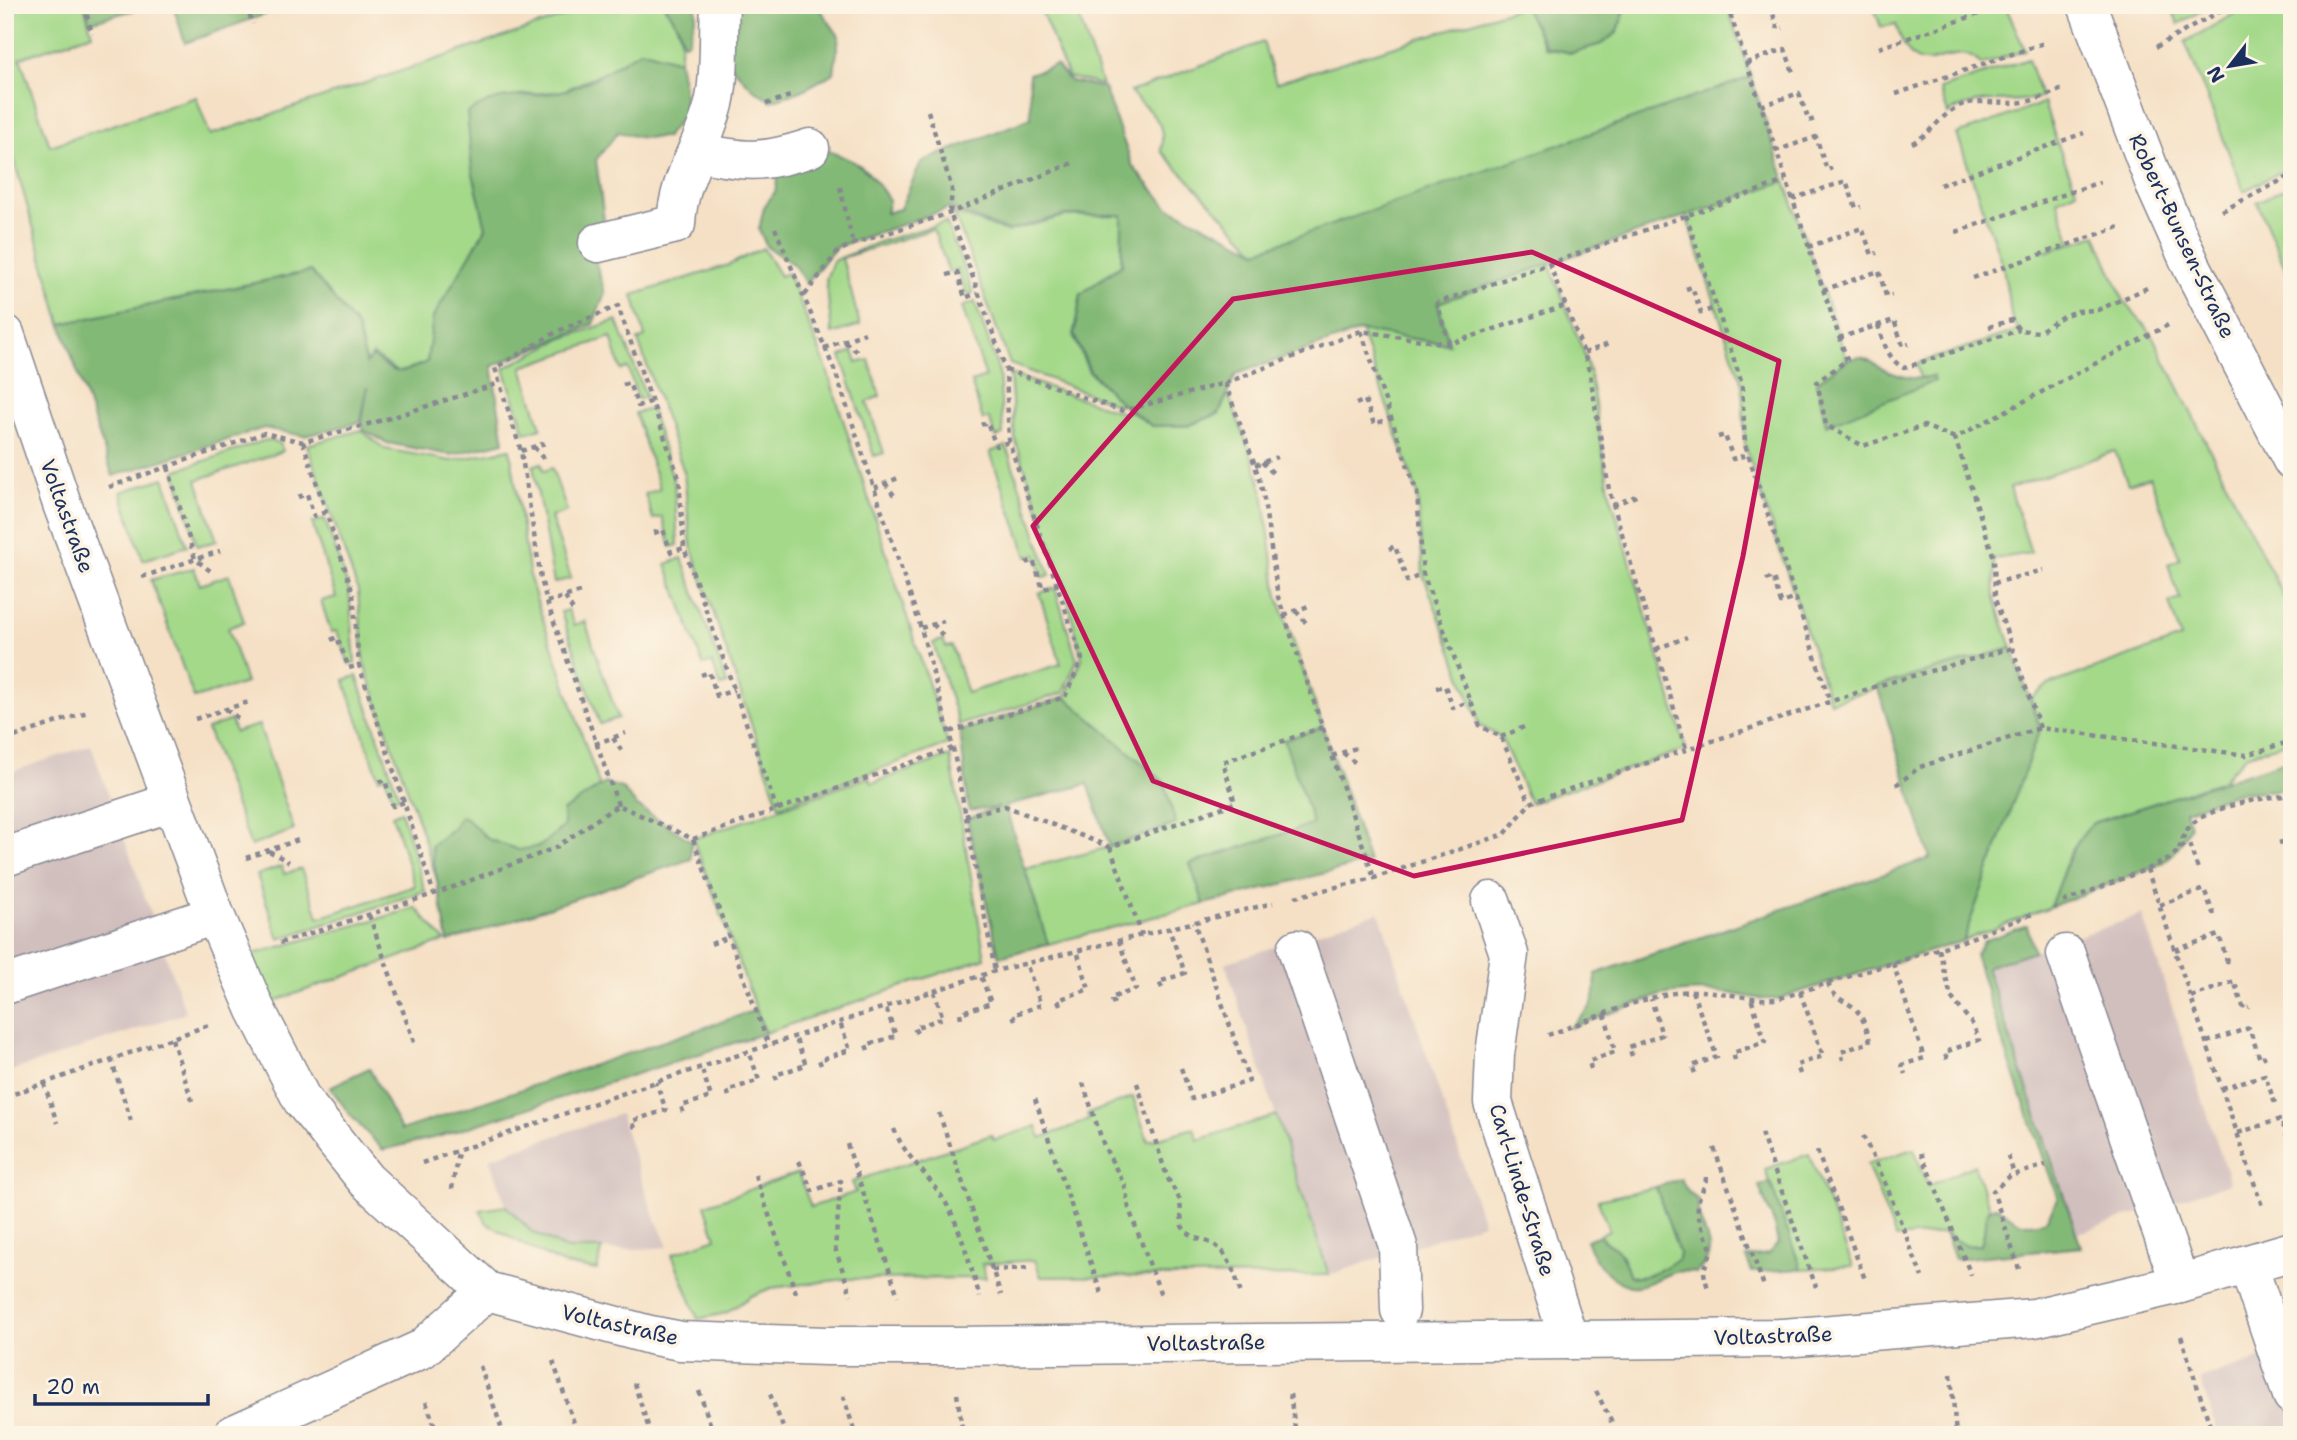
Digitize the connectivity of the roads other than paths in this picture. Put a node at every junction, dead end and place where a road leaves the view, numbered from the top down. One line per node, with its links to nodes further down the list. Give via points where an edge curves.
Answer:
1 (720, 5): 4 (street, via 716,93)
2 (2087, 5): 7 (street, Robert-Bunsen-Straße, via 2177,234)
3 (810, 148): 4 (street, via 746,161)
4 (696, 152): 5 (street, via 679,196 676,224)
5 (598, 243)
6 (5, 334): 8 (street, Voltastraße)
7 (2292, 460)
8 (172, 802): 9 (street); 11 (street, Voltastraße)
9 (5, 857)
10 (1491, 901): 19 (street, Carl-Linde-Straße, via 1509,954 1493,1102)
11 (215, 915): 14 (street); 17 (street, Voltastraße, via 302,1100)
12 (1297, 949): 18 (street, via 1398,1246)
13 (2066, 954): 16 (street)
14 (5, 985)
15 (2273, 1257): 16 (street, Voltastraße); 20 (street)
16 (2180, 1284): 19 (street, Voltastraße, via 2034,1318 1783,1338)
17 (475, 1303): 19 (street, Voltastraße, via 533,1304 669,1340 752,1344); 21 (street, via 422,1349)
18 (1400, 1310)
19 (1569, 1340)
20 (2292, 1395)
21 (232, 1435)

